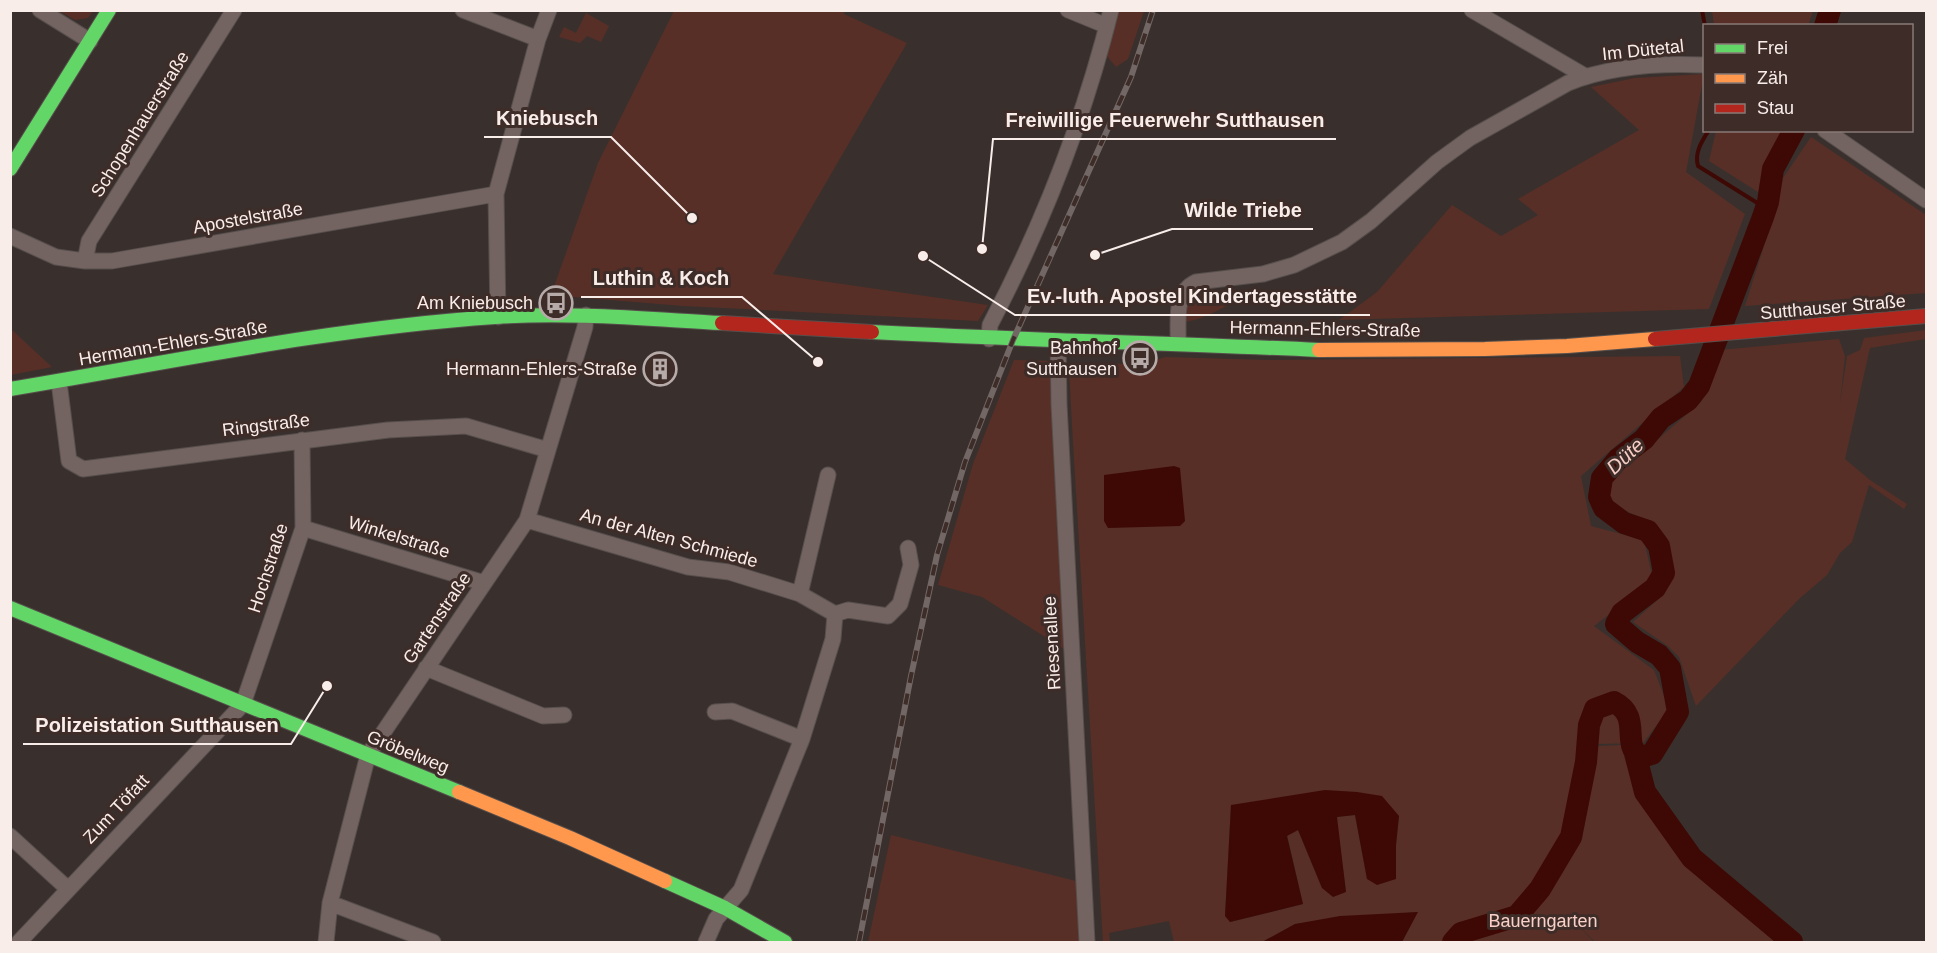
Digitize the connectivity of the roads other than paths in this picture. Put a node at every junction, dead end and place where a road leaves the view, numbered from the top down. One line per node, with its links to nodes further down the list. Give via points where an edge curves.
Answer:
1 (40, 10): 11 (street)
2 (109, 10): 11 (street)
3 (234, 10): 19 (street, Schopenhauerstraße, via 89,241)
4 (463, 10): 10 (street)
5 (549, 10): 10 (street)
6 (1068, 10): 9 (street)
7 (1111, 10): 9 (street)
8 (1472, 10): 13 (street)
9 (1107, 26): 24 (street, via 1058,176 990,325)
10 (538, 39): 16 (street)
11 (90, 41): 15 (street)
12 (1703, 65): 13 (street, Im Dütetal, via 1633,67)
13 (1585, 76): 26 (street, Im Dütetal, via 1470,138 1342,242 1294,265 1263,274 1188,285 1179,302)
14 (1828, 132): 17 (street)
15 (10, 169)
16 (496, 194): 19 (street, Apostelstraße, via 112,261); 22 (street)
17 (1926, 200)
18 (10, 236): 19 (street, Apostelstraße, via 56,257)
19 (85, 261)
20 (586, 315): 22 (street, Hermann-Ehlers-Straße); 24 (street, Hermann-Ehlers-Straße); 30 (street, Gartenstraße)
21 (1926, 316): 23 (street, Sutthauser Straße)
22 (498, 317): 27 (street, Hermann-Ehlers-Straße, via 408,324)
23 (1708, 336): 26 (street, Hermann-Ehlers-Straße, via 1485,349 1329,350)
24 (989, 339): 25 (street, Hermann-Ehlers-Straße)
25 (1058, 342): 26 (street, Hermann-Ehlers-Straße); 54 (street, Riesenallee)
26 (1178, 343)
27 (59, 381): 28 (street, Hermann-Ehlers-Straße); 29 (street, Ringstraße, via 69,461 83,469)
28 (10, 389)
29 (302, 440): 30 (street, Ringstraße, via 466,426); 33 (street, Hochstraße)
30 (548, 450): 32 (street, Gartenstraße)
31 (828, 475): 36 (street)
32 (527, 520): 35 (street, Gartenstraße); 36 (street, An der Alten Schmiede, via 688,567 729,572)
33 (303, 528): 35 (street, Winkelstraße); 40 (street, Hochstraße)
34 (908, 548): 38 (street, via 911,565 900,604 888,616 848,610)
35 (484, 583): 39 (street, Gartenstraße)
36 (800, 594): 38 (street, An der Alten Schmiede)
37 (10, 609): 40 (street, Gröbelweg)
38 (835, 614): 43 (street, via 833,639)
39 (426, 668): 42 (street, via 543,716); 44 (street, Gartenstraße)
40 (243, 704): 44 (street, Gröbelweg); 46 (street, Zum Töfatt)
41 (715, 712): 43 (street, via 732,711)
42 (564, 715)
43 (802, 739): 48 (street, via 741,890)
44 (368, 755): 47 (street, Gartenstraße); 48 (street, Gröbelweg, via 570,838)
45 (10, 836): 46 (street)
46 (68, 889): 49 (street, Zum Töfatt)
47 (330, 903): 50 (street, Gartenstraße); 51 (street)
48 (725, 908): 52 (street); 53 (street, Gröbelweg)
49 (18, 942)
50 (326, 942)
51 (433, 942)
52 (706, 942)
53 (785, 942)
54 (1087, 942)

